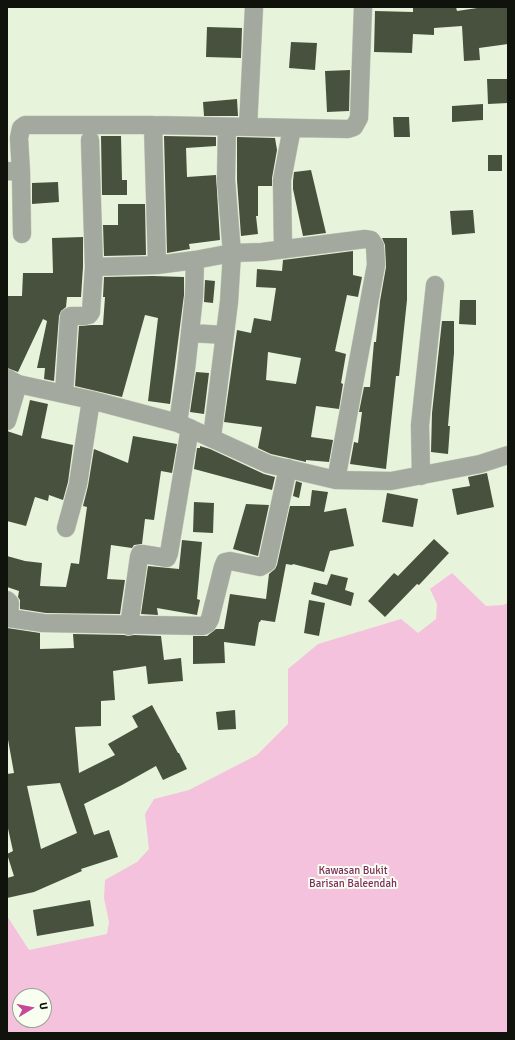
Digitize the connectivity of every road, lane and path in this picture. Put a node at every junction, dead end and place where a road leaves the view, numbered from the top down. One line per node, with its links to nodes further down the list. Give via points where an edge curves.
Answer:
1 (254, 7): 5 (street)
2 (363, 7): 6 (street, via 357,123 348,129)
3 (153, 125): 4 (street); 8 (street, via 25,125 21,128); 13 (street)
4 (227, 127): 5 (street); 11 (street, via 226,180)
5 (248, 127): 6 (street)
6 (292, 128): 10 (street, via 282,180)
7 (90, 140): 14 (street)
8 (14, 171): 9 (street)
9 (22, 234)
10 (283, 249): 11 (street); 27 (street, via 365,239 371,240 375,246 376,265)
11 (232, 254): 12 (street); 17 (street)
12 (195, 260): 13 (street); 16 (street)
13 (157, 265): 14 (street)
14 (94, 267): 19 (street, via 91,312 89,315 71,316 68,321)
15 (435, 285): 26 (street, via 420,425)
16 (190, 333): 17 (street); 22 (street)
17 (226, 335): 23 (street)
18 (13, 381): 19 (street); 21 (street)
19 (64, 394): 20 (street)
20 (91, 400): 22 (street); 28 (street, via 81,468)
21 (7, 421)
22 (184, 425): 23 (street); 30 (street, via 169,553 167,558 140,554)
23 (212, 438): 25 (street, via 268,464)
24 (508, 455): 26 (street, via 480,464)
25 (288, 468): 27 (street); 30 (street, via 267,563 260,567 225,562 207,624)
26 (421, 476): 27 (street, via 391,481)
27 (336, 480)
28 (66, 528)
29 (7, 600): 30 (street, via 10,603 9,618 43,623)
30 (129, 626)

